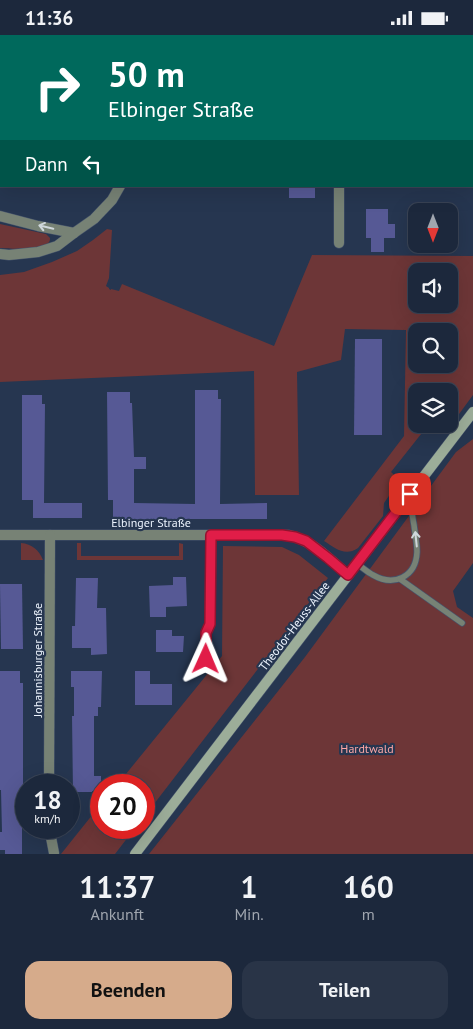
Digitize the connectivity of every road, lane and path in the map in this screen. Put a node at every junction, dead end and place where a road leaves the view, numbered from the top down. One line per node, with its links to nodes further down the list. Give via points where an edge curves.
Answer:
1 (119, 187): 4 (street, via 94,219)
2 (339, 187): 5 (street)
3 (0, 216): 4 (street, one-way to 3)
4 (74, 233): 6 (street, via 57,246 38,252)
5 (339, 243)
6 (0, 254)
7 (473, 413): 8 (main road, Theodor-Heuss-Allee)
8 (410, 494): 12 (main road, Theodor-Heuss-Allee); 14 (lane, one-way to 8, via 414,566 417,553)
9 (0, 535): 10 (street, Elbinger Straße)
10 (50, 535): 11 (street, Elbinger Straße); 18 (street, Johannisburger Straße)
11 (211, 535): 13 (street, Elbinger Straße, via 295,537 306,541); 16 (street)
12 (357, 564): 13 (main road, Theodor-Heuss-Allee); 14 (lane, via 382,579)
13 (348, 575): 21 (main road, Theodor-Heuss-Allee)
14 (400, 579): 15 (lane)
15 (462, 623)
16 (210, 624): 17 (lane, via 206,633)
17 (206, 659)
18 (50, 774)
19 (51, 839): 20 (street)
20 (54, 853)
21 (135, 854)

